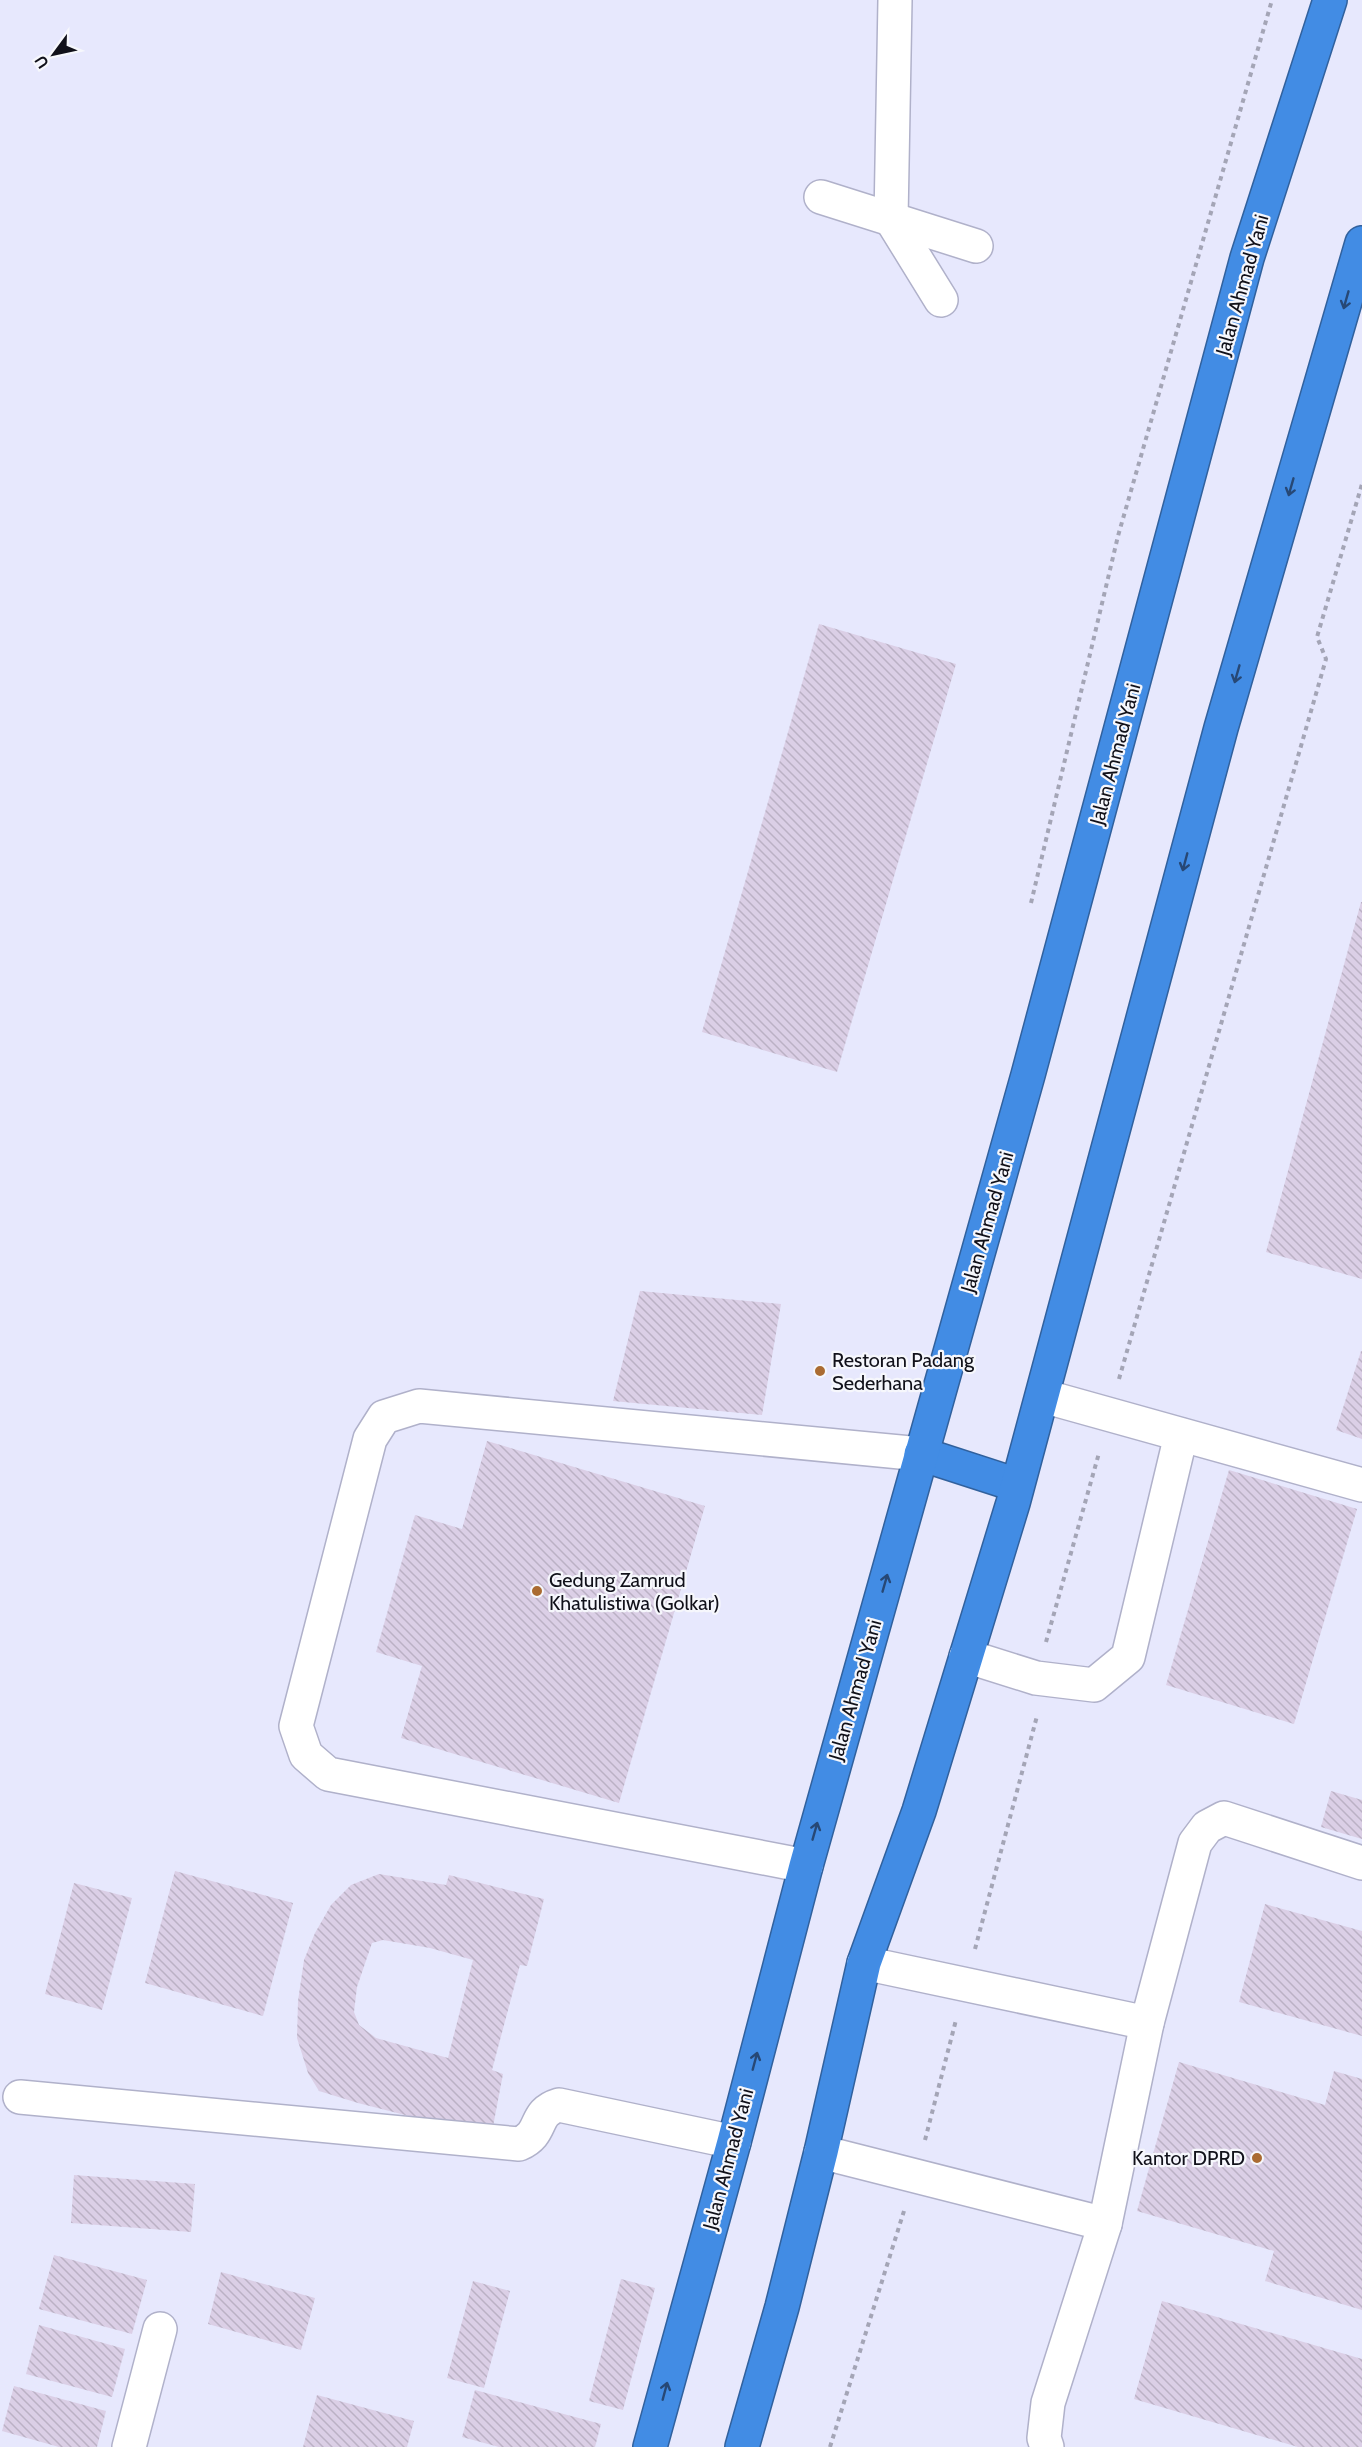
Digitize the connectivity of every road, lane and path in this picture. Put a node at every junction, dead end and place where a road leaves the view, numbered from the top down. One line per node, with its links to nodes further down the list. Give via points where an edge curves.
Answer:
1 (895, 0): 4 (street)
2 (1330, 0): 12 (highway, Jalan Ahmad Yani, via 1247,258 1035,1052)
3 (821, 197): 4 (street)
4 (891, 219): 6 (street); 7 (street)
5 (1362, 243): 9 (highway, one-way to 9, via 1221,728)
6 (976, 246)
7 (941, 300)
8 (1362, 484): 10 (path, via 1317,637 1326,659)
9 (1042, 1396): 10 (street); 13 (highway)
10 (1109, 1415): 11 (street); 16 (path)
11 (1181, 1435): 14 (street); 16 (street, via 1128,1657 1094,1686)
12 (921, 1454): 13 (highway); 18 (highway, Jalan Ahmad Yani, one-way to 12); 18 (street, via 419,1406 384,1417 370,1439 296,1726 306,1755 328,1774)
13 (1017, 1485): 15 (highway)
14 (1362, 1485)
15 (966, 1656): 16 (street); 19 (highway, via 919,1812)
16 (1036, 1678): 20 (path, via 1042,1696)
17 (1362, 1863): 21 (street, via 1224,1818 1207,1827 1195,1843)
18 (806, 1866): 23 (highway, Jalan Ahmad Yani, one-way to 18)
19 (864, 1963): 20 (street); 24 (highway)
20 (966, 1985): 21 (street); 25 (path)
21 (1147, 2023): 26 (street)
22 (20, 2097): 23 (street, via 519,2144 535,2134 547,2108 559,2105)
23 (734, 2142): 29 (highway, Jalan Ahmad Yani, one-way to 23)
24 (821, 2152): 25 (street); 30 (highway)
25 (915, 2176): 26 (street); 31 (path)
26 (1105, 2224): 32 (street, via 1048,2403 1044,2439)
27 (160, 2329): 28 (street)
28 (129, 2447)
29 (650, 2447)
30 (742, 2447)
31 (830, 2447)
32 (1047, 2447)

